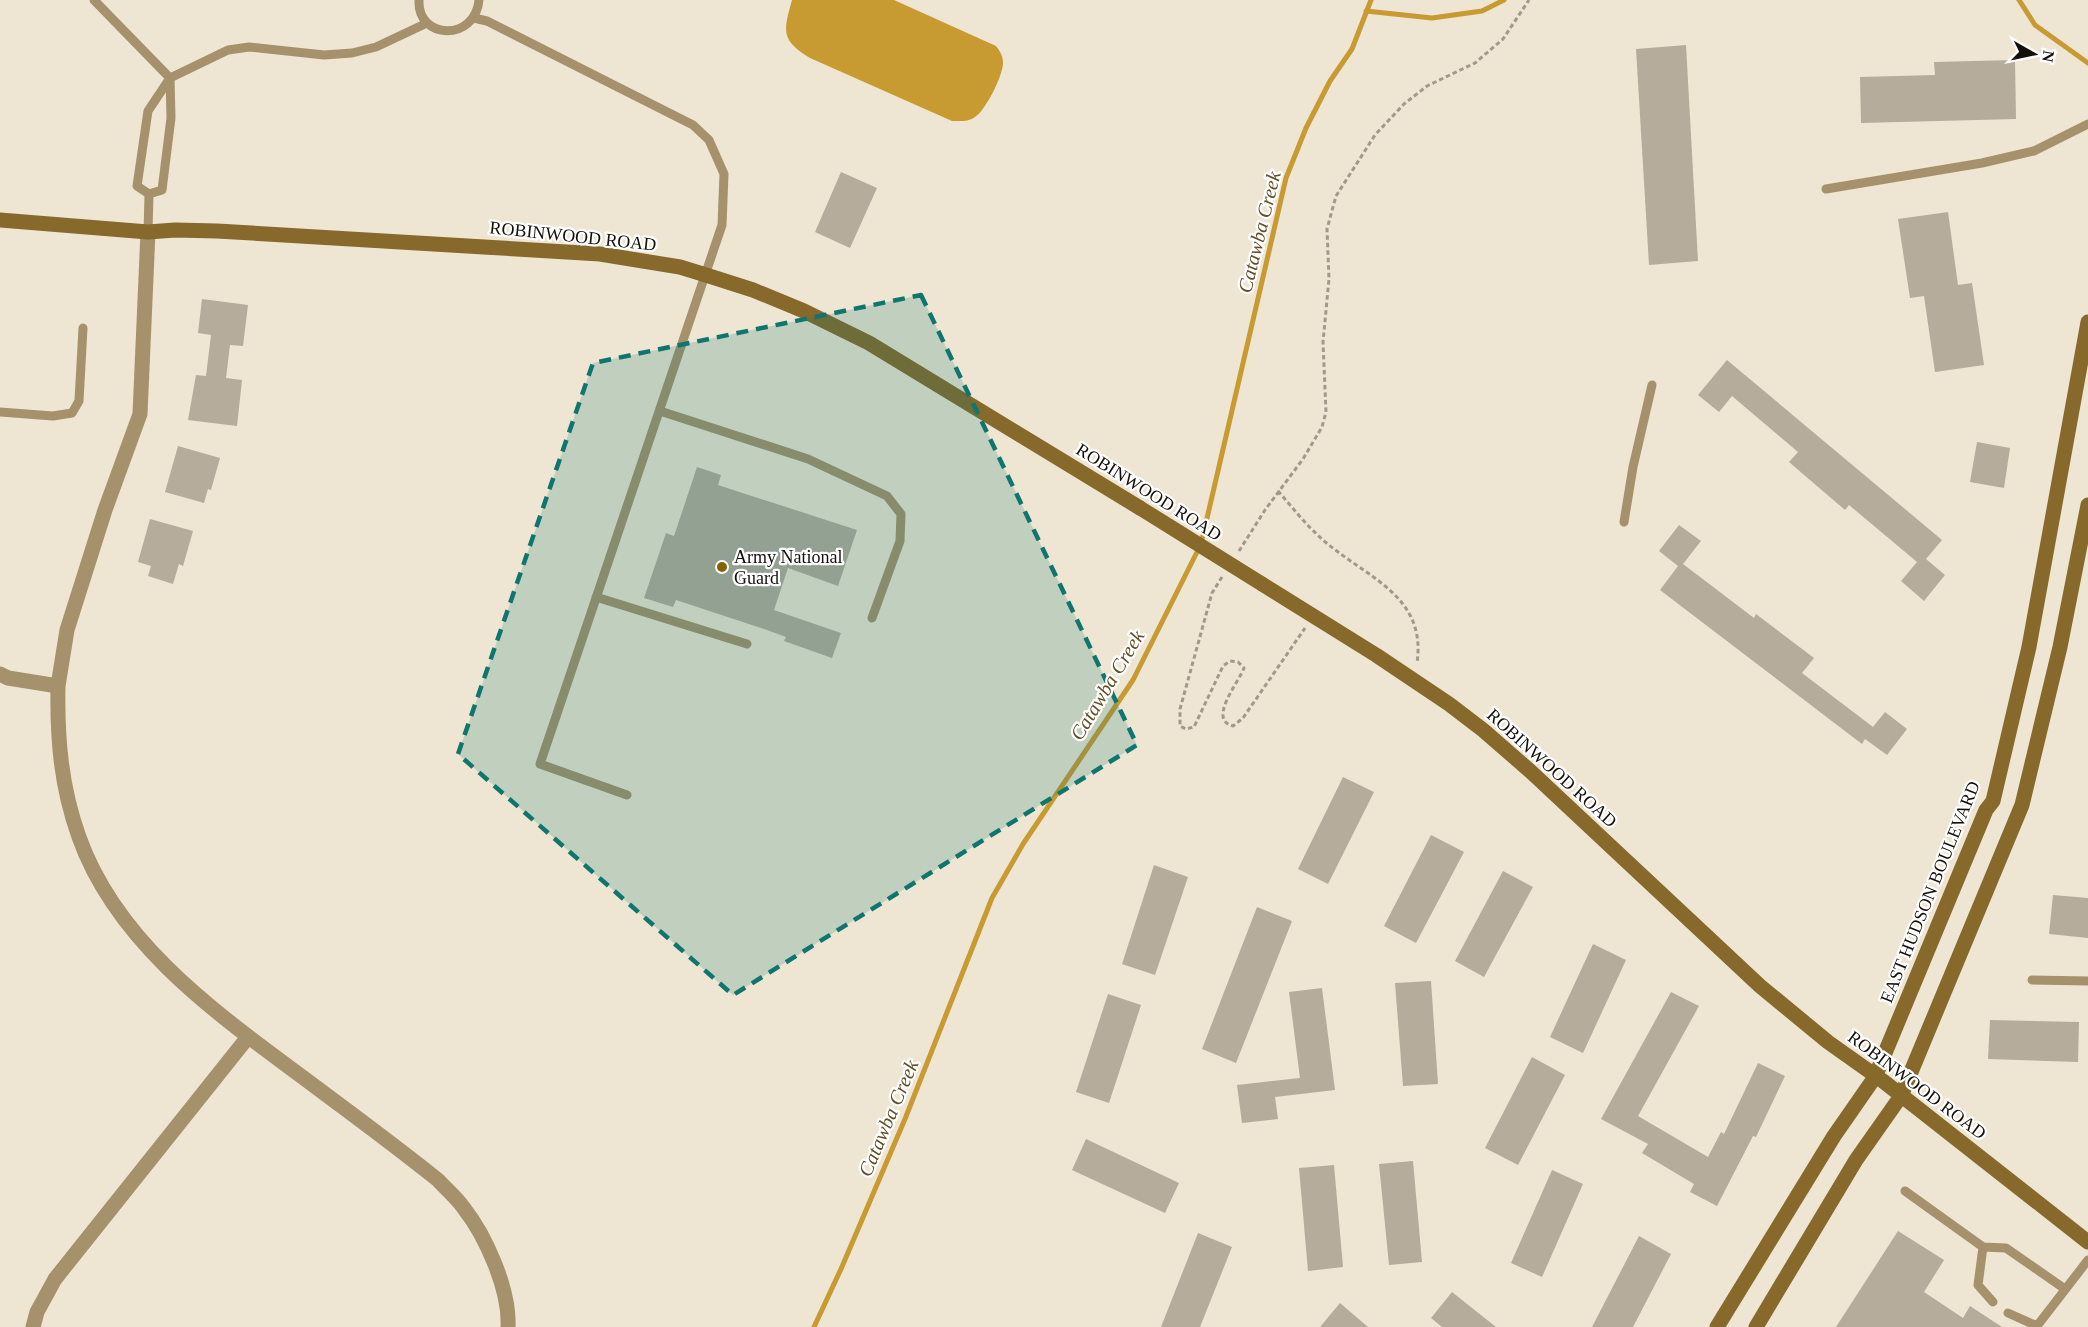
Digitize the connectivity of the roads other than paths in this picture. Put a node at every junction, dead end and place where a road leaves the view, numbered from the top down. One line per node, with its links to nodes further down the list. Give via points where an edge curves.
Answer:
1 (94, 0): 5 (lane)
2 (418, 0): 4 (lane)
3 (477, 9): 4 (lane, via 460,29 443,31); 11 (lane, via 487,21 693,125 709,140 724,174 722,225)
4 (427, 23): 5 (lane, via 376,47 351,53 324,55 249,47 228,50)
5 (170, 78): 8 (lane, via 171,118 162,190); 8 (lane, via 147,111 137,186)
6 (2088, 124): 7 (lane, via 2034,151)
7 (1826, 189)
8 (149, 194): 10 (lane)
9 (0, 220): 10 (main road, ROBINWOOD ROAD)
10 (148, 232): 11 (main road, ROBINWOOD ROAD, via 217,231 600,254); 23 (street, via 140,414 67,630)
11 (706, 275): 15 (lane); 28 (main road, ROBINWOOD ROAD, bridge, via 804,311 869,343 1414,681 1483,730 1760,986)
12 (2088, 322): 28 (main road, EAST HUDSON BOULEVARD, via 2029,647 1992,801)
13 (83, 328): 16 (lane, via 79,401 72,413 53,416)
14 (1652, 384): 18 (lane)
15 (660, 411): 19 (lane); 20 (lane, via 808,459 887,496 901,514 900,541)
16 (0, 412)
17 (2088, 505): 29 (main road, via 2060,647 2022,805)
18 (1624, 522)
19 (596, 597): 21 (lane); 24 (lane, via 540,764)
20 (872, 618)
21 (747, 644)
22 (0, 674): 23 (street)
23 (58, 686): 27 (street, via 57,734 66,793 80,839 101,882 129,925 161,963)
24 (627, 795)
25 (2032, 980): 26 (lane)
26 (2088, 981)
27 (248, 1037): 38 (street, via 55,1279); 39 (street, via 405,1153 464,1208 486,1244 500,1280)
28 (1875, 1077): 29 (main road, ROBINWOOD ROAD); 40 (main road, EAST HUDSON BOULEVARD, via 1834,1136)
29 (1901, 1096): 31 (main road, ROBINWOOD ROAD); 37 (main road, via 1856,1160)
30 (1905, 1191): 32 (lane)
31 (2088, 1242)
32 (1983, 1247): 34 (lane, via 2006,1248); 35 (lane, via 1978,1285)
33 (2088, 1260): 34 (lane)
34 (2065, 1289): 36 (lane, via 2037,1326)
35 (1993, 1302)
36 (2008, 1313)
37 (1759, 1326)
38 (33, 1327)
39 (508, 1327)
40 (1717, 1327)

